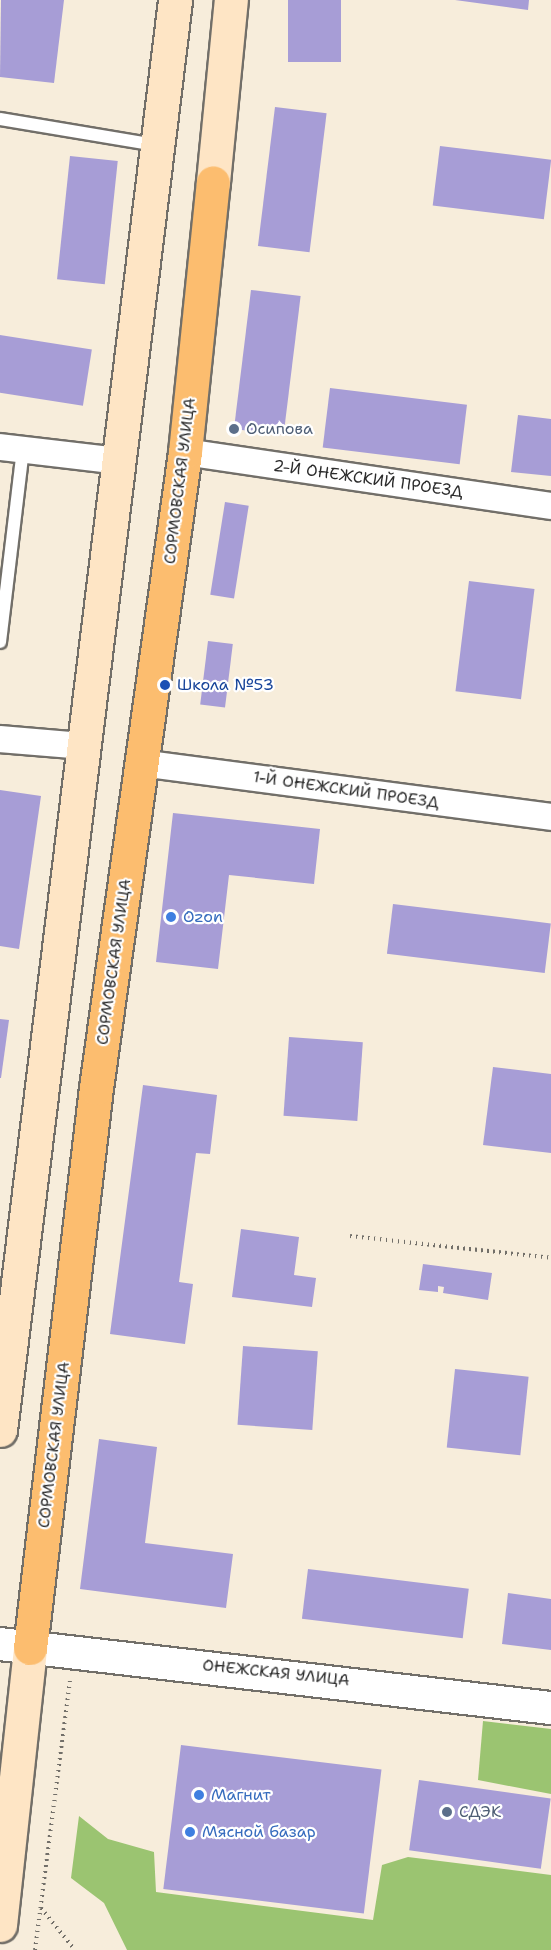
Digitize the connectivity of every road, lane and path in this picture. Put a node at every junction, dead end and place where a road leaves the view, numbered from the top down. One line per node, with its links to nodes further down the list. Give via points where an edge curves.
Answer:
1 (175, 0): 4 (main road)
2 (231, 0): 5 (main road, СОРМОВСКАЯ УЛИЦА)
3 (0, 119): 4 (lane)
4 (159, 146): 8 (main road)
5 (213, 182): 7 (highway, СОРМОВСКАЯ УЛИЦА)
6 (12, 448): 8 (street); 10 (lane)
7 (185, 452): 9 (street, 2-Й ОНЕЖСКИЙ ПРОЕЗД); 13 (highway, СОРМОВСКАЯ УЛИЦА)
8 (120, 461): 12 (main road)
9 (551, 506)
10 (0, 642)
11 (0, 739): 12 (street)
12 (84, 746): 17 (main road)
13 (141, 763): 14 (street, 1-Й ОНЕЖСКИЙ ПРОЕЗД); 18 (highway, СОРМОВСКАЯ УЛИЦА)
14 (551, 817)
15 (350, 1236): 16 (path)
16 (551, 1258)
17 (0, 1430)
18 (15, 1646): 19 (street, ОНЕЖСКАЯ УЛИЦА); 22 (main road, СОРМОВСКАЯ УЛИЦА)
19 (74, 1651): 20 (street, ОНЕЖСКАЯ УЛИЦА); 21 (path)
20 (551, 1708)
21 (41, 1907): 23 (path); 24 (path)
22 (0, 1925)
23 (35, 1950)
24 (75, 1950)

